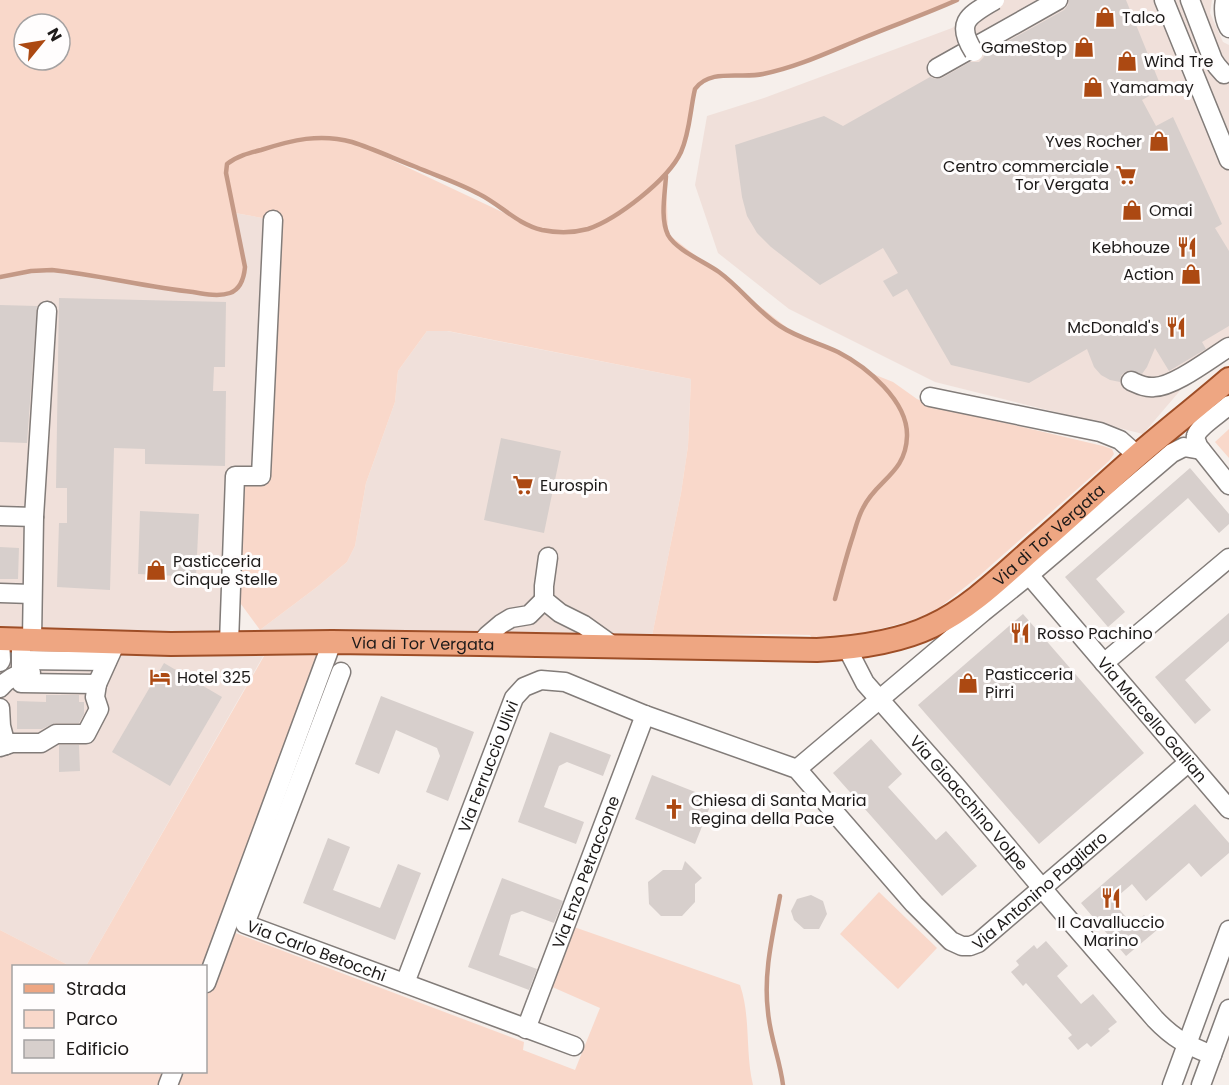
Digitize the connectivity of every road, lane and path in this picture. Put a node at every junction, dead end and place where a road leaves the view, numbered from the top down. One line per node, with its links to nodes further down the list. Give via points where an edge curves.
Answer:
1 (995, 0): 7 (street, bridge, via 968,19 966,38)
2 (1058, 0): 8 (street)
3 (1164, 0): 10 (street)
4 (1190, 0): 9 (street, via 1213,60)
5 (1225, 0): 6 (street)
6 (1229, 28)
7 (974, 52)
8 (937, 68)
9 (1227, 72)
10 (1229, 160)
11 (273, 220): 30 (street, via 261,477 235,476)
12 (47, 311): 22 (street)
13 (1229, 347): 15 (street, via 1165,386 1153,388)
14 (1229, 379): 18 (main road, Via di Tor Vergata)
15 (1131, 381)
16 (930, 397): 19 (street, via 1100,432 1120,440)
17 (1229, 405): 18 (street, Via di Tor Vergata)
18 (1200, 430): 19 (main road, Via di Tor Vergata); 20 (street); 25 (street, Via di Tor Vergata)
19 (1138, 456): 34 (main road, Via di Tor Vergata, via 980,595 946,619 903,637)
20 (1229, 485)
21 (0, 516): 22 (street)
22 (34, 517): 27 (street)
23 (548, 557): 28 (street)
24 (1229, 558): 36 (street)
25 (1029, 575): 36 (street, Via Marcello Gallian); 40 (street, Via di Tor Vergata)
26 (0, 593): 27 (street)
27 (32, 594): 33 (street)
28 (544, 600): 31 (street, via 530,615 501,624); 32 (street)
29 (332, 642): 30 (main road, Via di Tor Vergata); 31 (main road, Via di Tor Vergata); 49 (street)
30 (229, 643): 37 (main road, Via di Tor Vergata, via 171,644)
31 (480, 644): 32 (main road, Via di Tor Vergata)
32 (612, 645): 34 (main road, Via di Tor Vergata)
33 (16, 648): 35 (street); 37 (main road, Via di Tor Vergata); 37 (street, via 21,683); 39 (street)
34 (847, 648): 40 (street)
35 (0, 662)
36 (1104, 663): 44 (street, Via Marcello Gallian)
37 (105, 665): 43 (street, via 95,697 99,709 86,734 56,734 41,743)
38 (341, 672): 50 (street, Via Carlo Betocchi, via 245,924)
39 (0, 688)
40 (878, 699): 45 (street, Via di Tor Vergata); 47 (street, Via Gioacchino Volpe)
41 (0, 708): 43 (street)
42 (645, 715): 45 (street, Via Ferruccio Ulivi); 50 (street, Via Ferruccio Ulivi, via 565,682 541,680 524,687 514,698); 52 (street, Via Enzo Petraccone)
43 (3, 746)
44 (1189, 762): 46 (street, Via Marcello Gallian); 47 (street, Via Antonino Pagliaro)
45 (797, 769): 47 (street, Via Antonino Pagliaro, via 914,904 958,945 978,943)
46 (1229, 809)
47 (1042, 888): 53 (street, Via Gioacchino Volpe, via 1155,1019)
48 (1229, 930): 53 (street)
49 (207, 980)
50 (405, 983): 52 (street, Via Carlo Betocchi)
51 (1229, 1009): 55 (street)
52 (526, 1029): 54 (street, Via Carlo Betocchi)
53 (1187, 1045): 55 (street, Via Gioacchino Volpe); 56 (street)
54 (574, 1046)
55 (1212, 1055): 57 (street)
56 (1172, 1085)
57 (1201, 1085)

